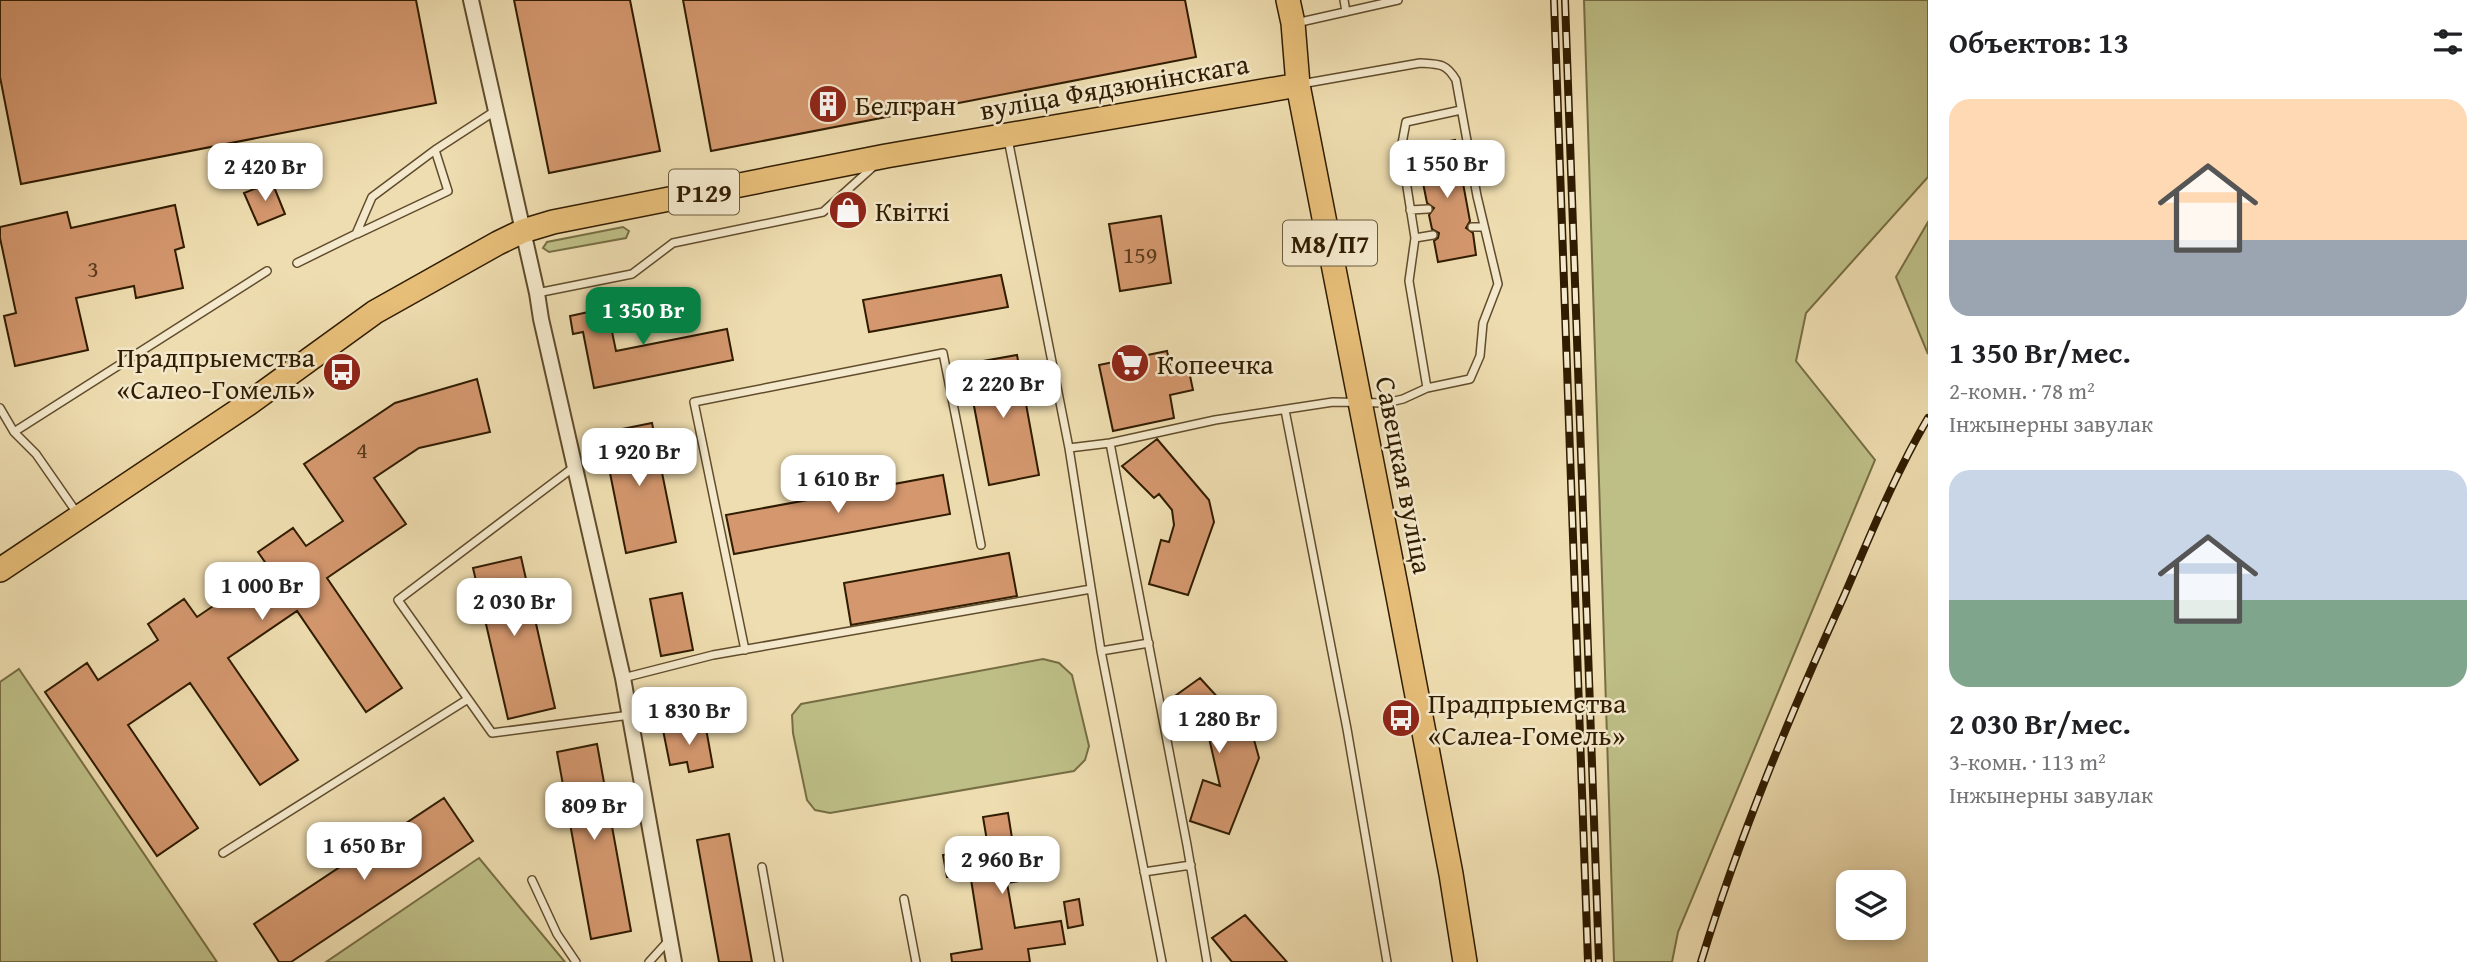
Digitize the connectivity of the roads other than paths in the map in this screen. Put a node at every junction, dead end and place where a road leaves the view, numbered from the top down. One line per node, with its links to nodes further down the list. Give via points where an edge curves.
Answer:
1 (471, 0): 9 (street)
2 (1289, 0): 6 (main road, Савецкая вуліца / М8/П7)
3 (1344, 0): 5 (lane)
4 (1398, 0): 5 (lane)
5 (1346, 12): 6 (lane)
6 (1293, 23): 7 (main road, Савецкая вуліца / М8/П7)
7 (1298, 85): 8 (lane, via 1437,64 1449,69 1456,80); 10 (main road, вуліца Фядзюнінскага / Р129); 27 (main road, Савецкая вуліца / М8/П7)
8 (1461, 110): 13 (lane); 16 (lane, via 1406,122 1401,149)
9 (495, 111): 11 (lane); 19 (street)
10 (1007, 135): 12 (main road, вуліца Фядзюнінскага / Р129); 32 (lane)
11 (435, 150): 20 (lane, via 372,197); 20 (lane, via 448,191)
12 (886, 156): 19 (main road, вуліца Фядзюнінскага / Р129); 25 (lane, via 823,212 673,243 632,274)
13 (1477, 196): 14 (lane); 18 (lane)
14 (1466, 198)
15 (1428, 209): 16 (lane)
16 (1410, 210): 22 (lane)
17 (1472, 227): 18 (lane)
18 (1484, 227): 26 (lane, via 1498,284 1483,323 1480,356 1469,379)
19 (523, 231): 25 (street); 34 (main road, вуліца Фядзюнінскага / Р129, via 374,312)
20 (356, 234): 23 (lane)
21 (1433, 235): 22 (lane)
22 (1415, 238): 26 (lane, via 1409,281)
23 (297, 263)
24 (267, 271): 30 (lane)
25 (537, 293): 33 (street)
26 (1427, 388): 27 (lane, via 1395,401)
27 (1361, 402): 29 (lane); 59 (main road, Савецкая вуліца / М8/П7)
28 (0, 408): 30 (lane)
29 (1285, 410): 31 (lane); 58 (lane)
30 (14, 432): 34 (lane, via 36,453)
31 (1110, 443): 32 (lane); 38 (lane)
32 (1069, 448): 37 (lane)
33 (575, 467): 41 (street); 42 (lane, via 398,600)
34 (80, 517): 36 (main road, вуліца Фядзюнінскага / Р129)
35 (981, 545): 39 (lane, via 943,353 695,401)
36 (0, 570)
37 (1091, 589): 39 (lane); 40 (lane)
38 (1149, 643): 40 (lane); 45 (lane)
39 (745, 650): 41 (lane)
40 (1101, 651): 47 (lane)
41 (623, 678): 43 (street)
42 (468, 699): 43 (lane, via 492,733); 44 (lane)
43 (630, 715): 50 (street)
44 (223, 853)
45 (1191, 865): 47 (lane); 57 (lane)
46 (762, 867): 54 (lane)
47 (1144, 872): 56 (lane)
48 (532, 880): 51 (lane, via 557,934)
49 (904, 899): 55 (lane)
50 (669, 939): 52 (lane); 53 (street)
51 (576, 962)
52 (649, 962)
53 (674, 962)
54 (779, 962)
55 (916, 962)
56 (1162, 962)
57 (1207, 962)
58 (1387, 962)
59 (1465, 962)

